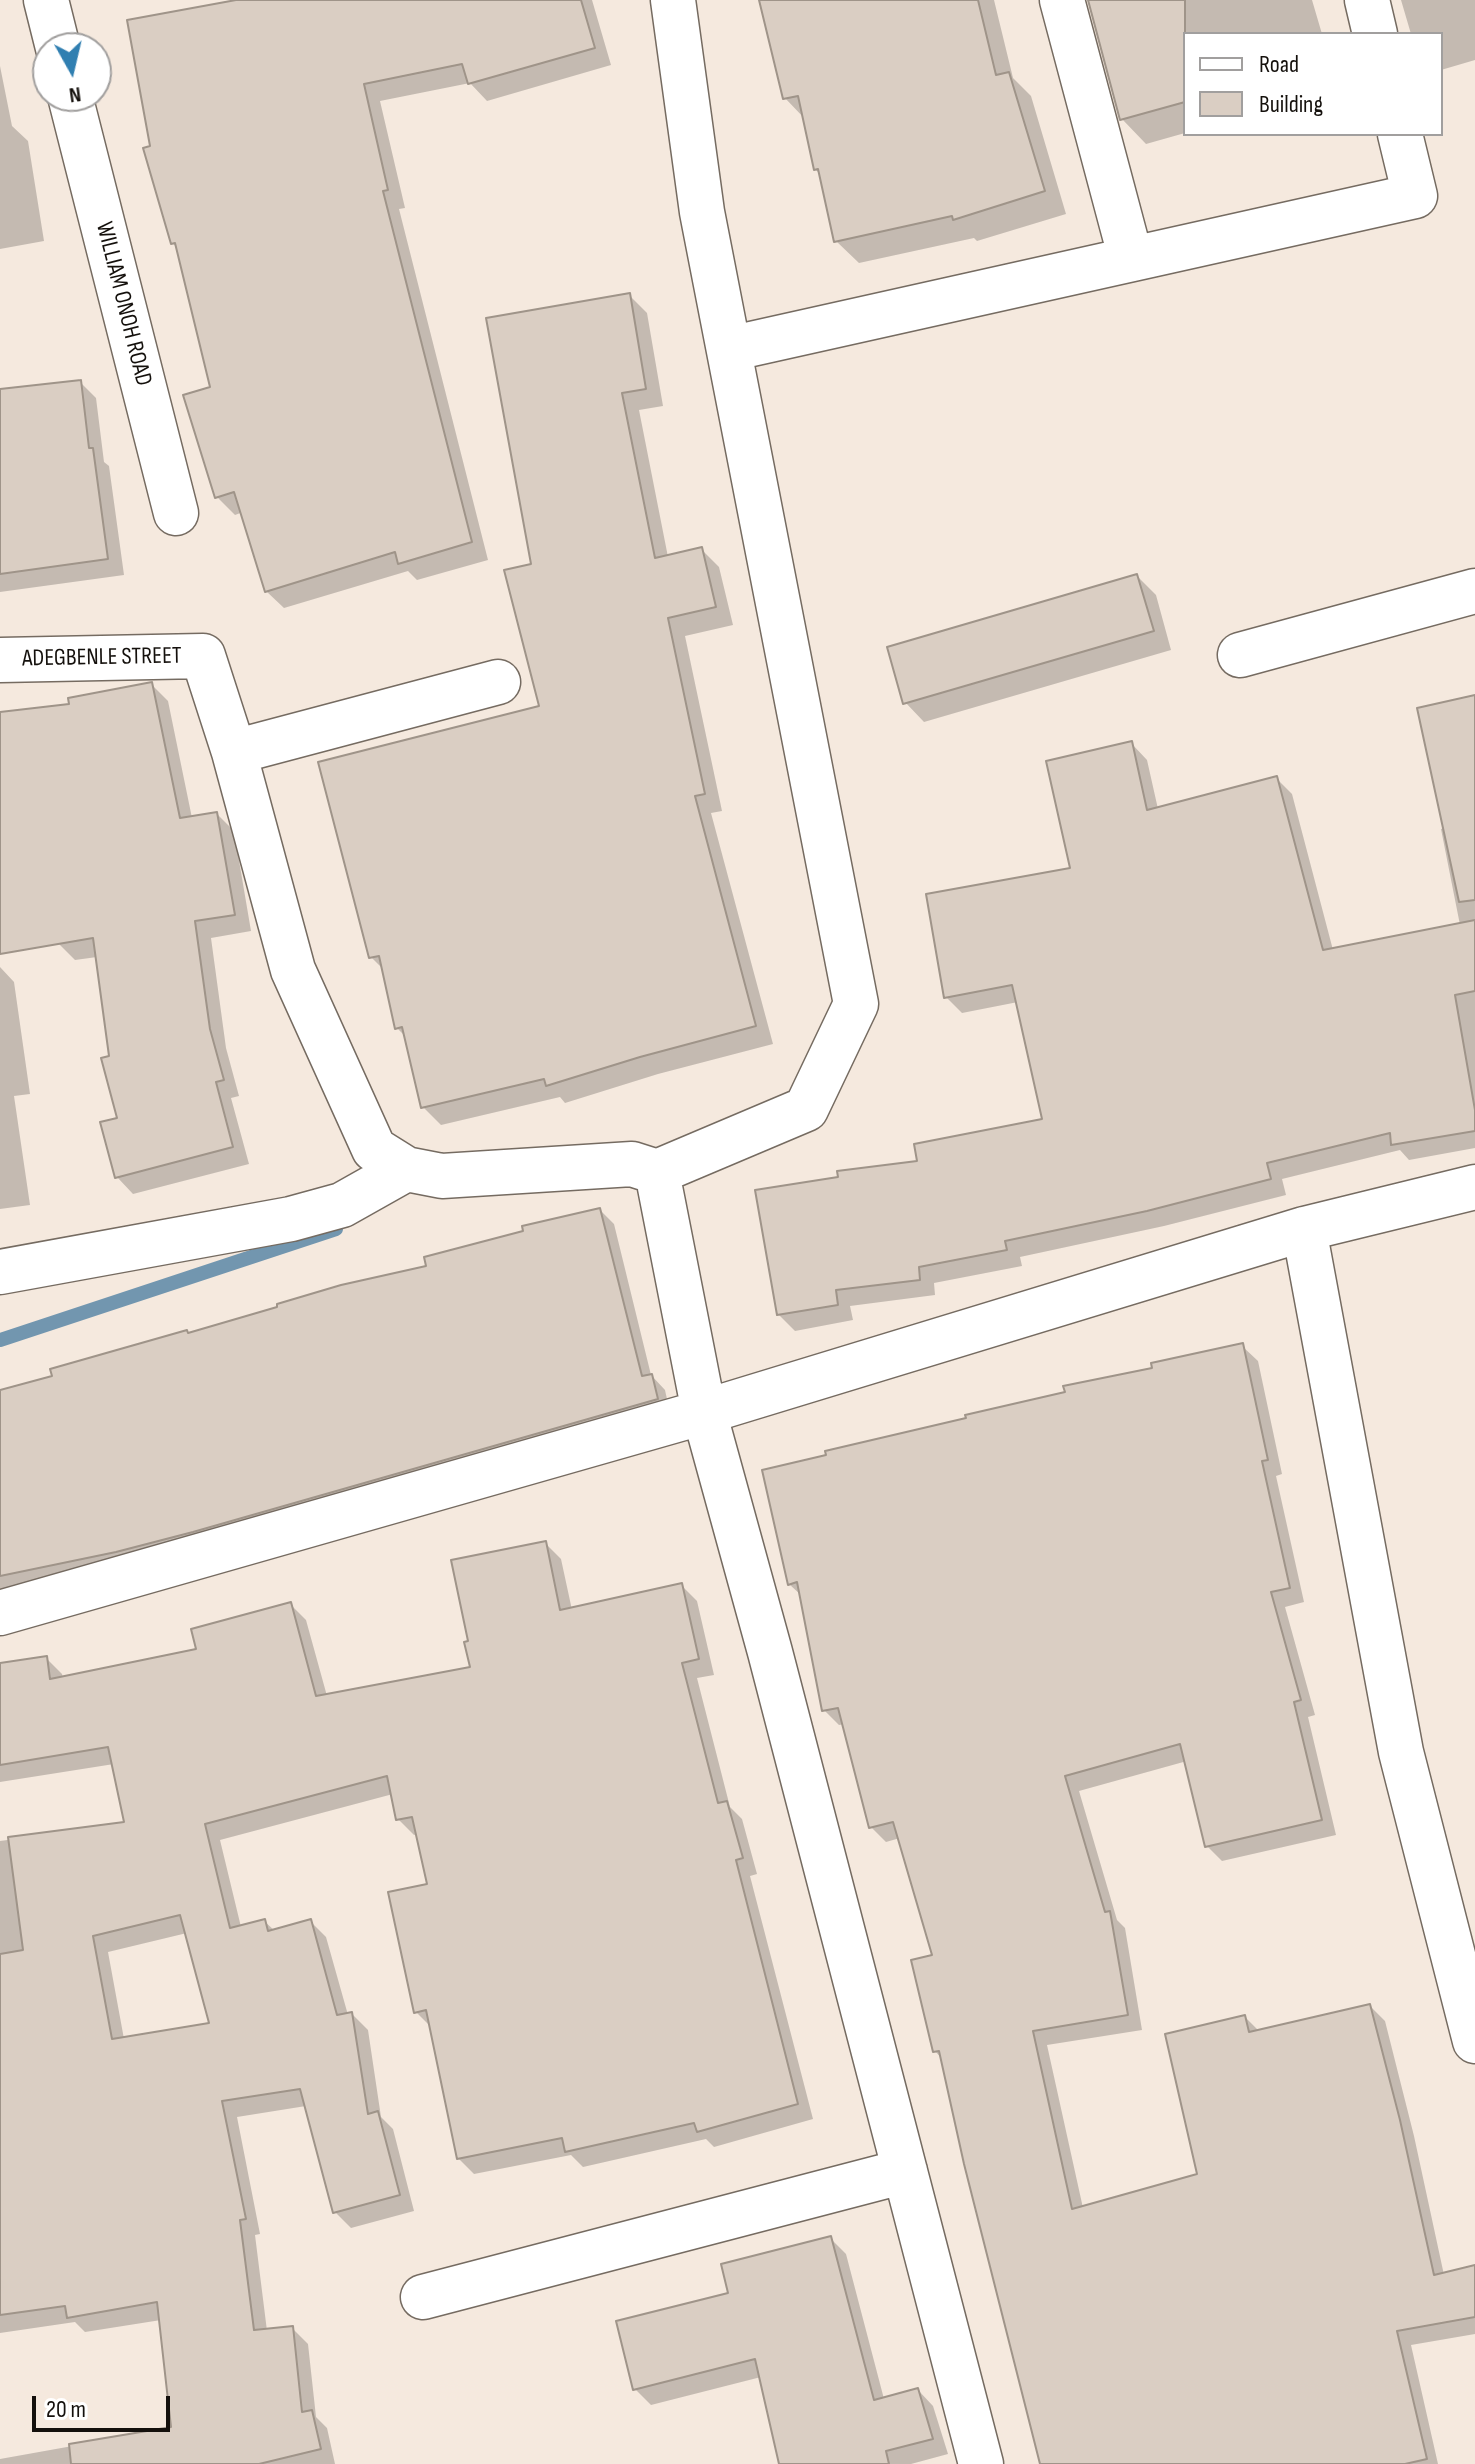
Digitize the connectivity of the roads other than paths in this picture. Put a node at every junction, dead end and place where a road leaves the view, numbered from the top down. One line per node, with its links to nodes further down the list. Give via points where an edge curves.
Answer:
1 (46, 0): 5 (street)
2 (673, 0): 10 (street, via 702,212)
3 (1062, 0): 9 (street)
4 (1367, 0): 6 (street)
5 (54, 32)
6 (1375, 32)
7 (74, 112): 11 (street, WILLIAM ONOH ROAD)
8 (1400, 136): 9 (street, via 1415,196)
9 (1131, 259): 10 (street)
10 (729, 349): 18 (street, via 856,1004 806,1109)
11 (176, 513)
12 (1475, 591): 13 (street)
13 (1240, 655)
14 (0, 660): 16 (street, ADEGBENLE STREET, via 203,656)
15 (498, 682): 16 (street)
16 (234, 752): 17 (street, via 293,970 374,1149)
17 (406, 1169): 18 (street, via 442,1176 632,1164); 21 (street, via 342,1205 291,1219)
18 (657, 1172): 22 (street)
19 (1475, 1187): 20 (street)
20 (1304, 1229): 22 (street); 24 (street, via 1401,1752)
21 (0, 1272)
22 (704, 1412): 23 (street); 25 (street)
23 (0, 1613)
24 (1475, 2041)
25 (905, 2171): 26 (street); 27 (street)
26 (423, 2297)
27 (981, 2464)

